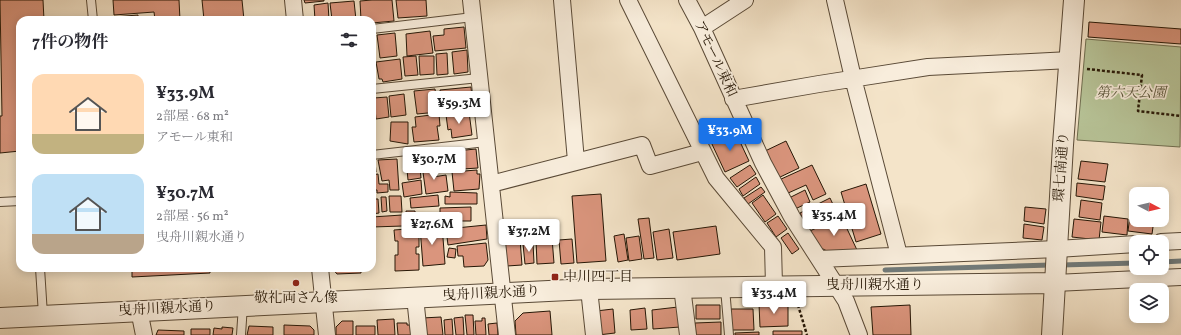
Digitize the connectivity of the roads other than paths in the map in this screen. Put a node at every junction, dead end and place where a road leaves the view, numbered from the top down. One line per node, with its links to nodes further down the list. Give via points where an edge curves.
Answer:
1 (91, 0): 10 (lane)
2 (293, 0): 11 (street)
3 (471, 0): 12 (street)
4 (562, 0): 23 (street)
5 (628, 0): 21 (street)
6 (687, 0): 14 (street, アモール東和)
7 (745, 0): 14 (street)
8 (835, 0): 17 (street)
9 (1074, 0): 15 (street, 環七南通り)
10 (93, 16)
11 (295, 16)
12 (473, 17): 13 (lane); 16 (street)
13 (376, 28)
14 (702, 28): 19 (street, アモール東和)
15 (1076, 64): 17 (street, via 928,67); 30 (street, 環七南通り)
16 (479, 78): 18 (lane); 20 (street)
17 (853, 78): 19 (street); 31 (street)
18 (376, 90)
19 (733, 99): 32 (street, アモール東和, via 763,164)
20 (486, 142): 22 (lane); 24 (street)
21 (702, 152): 23 (street, via 650,166 642,145); 37 (street, via 716,178 773,246)
22 (376, 155)
23 (576, 161): 24 (street)
24 (491, 184): 42 (street)
25 (16, 200): 26 (lane)
26 (0, 202)
27 (1181, 241): 28 (street)
28 (1169, 242)
29 (1129, 244): 30 (street)
30 (1057, 249): 31 (street); 36 (street, 環七南通り)
31 (899, 256): 32 (street)
32 (819, 259): 39 (street, アモール東和)
33 (40, 272): 47 (lane)
34 (320, 272): 44 (street)
35 (1181, 277): 36 (street)
36 (1055, 283): 39 (street, 曳舟川親水通り); 58 (street, 環七南通り)
37 (783, 285): 38 (street, 曳舟川親水通り); 39 (street, 曳舟川親水通り)
38 (725, 286): 40 (street, 曳舟川親水通り); 56 (lane)
39 (835, 286): 57 (street, アモール東和, via 846,300)
40 (682, 287): 41 (street, 曳舟川親水通り); 55 (street)
41 (589, 289): 42 (street, 曳舟川親水通り); 54 (street)
42 (503, 294): 43 (street, 曳舟川親水通り); 53 (street)
43 (415, 297): 44 (street, 曳舟川親水通り); 52 (street)
44 (323, 301): 45 (street, 曳舟川親水通り); 51 (street)
45 (243, 305): 46 (street, 曳舟川親水通り); 50 (lane)
46 (139, 310): 47 (street, 曳舟川親水通り); 49 (street)
47 (43, 315): 48 (street, 曳舟川親水通り)
48 (0, 318)
49 (144, 335)
50 (241, 335)
51 (327, 335)
52 (419, 335)
53 (507, 335)
54 (594, 335)
55 (688, 335)
56 (728, 335)
57 (859, 335)
58 (1052, 335)

